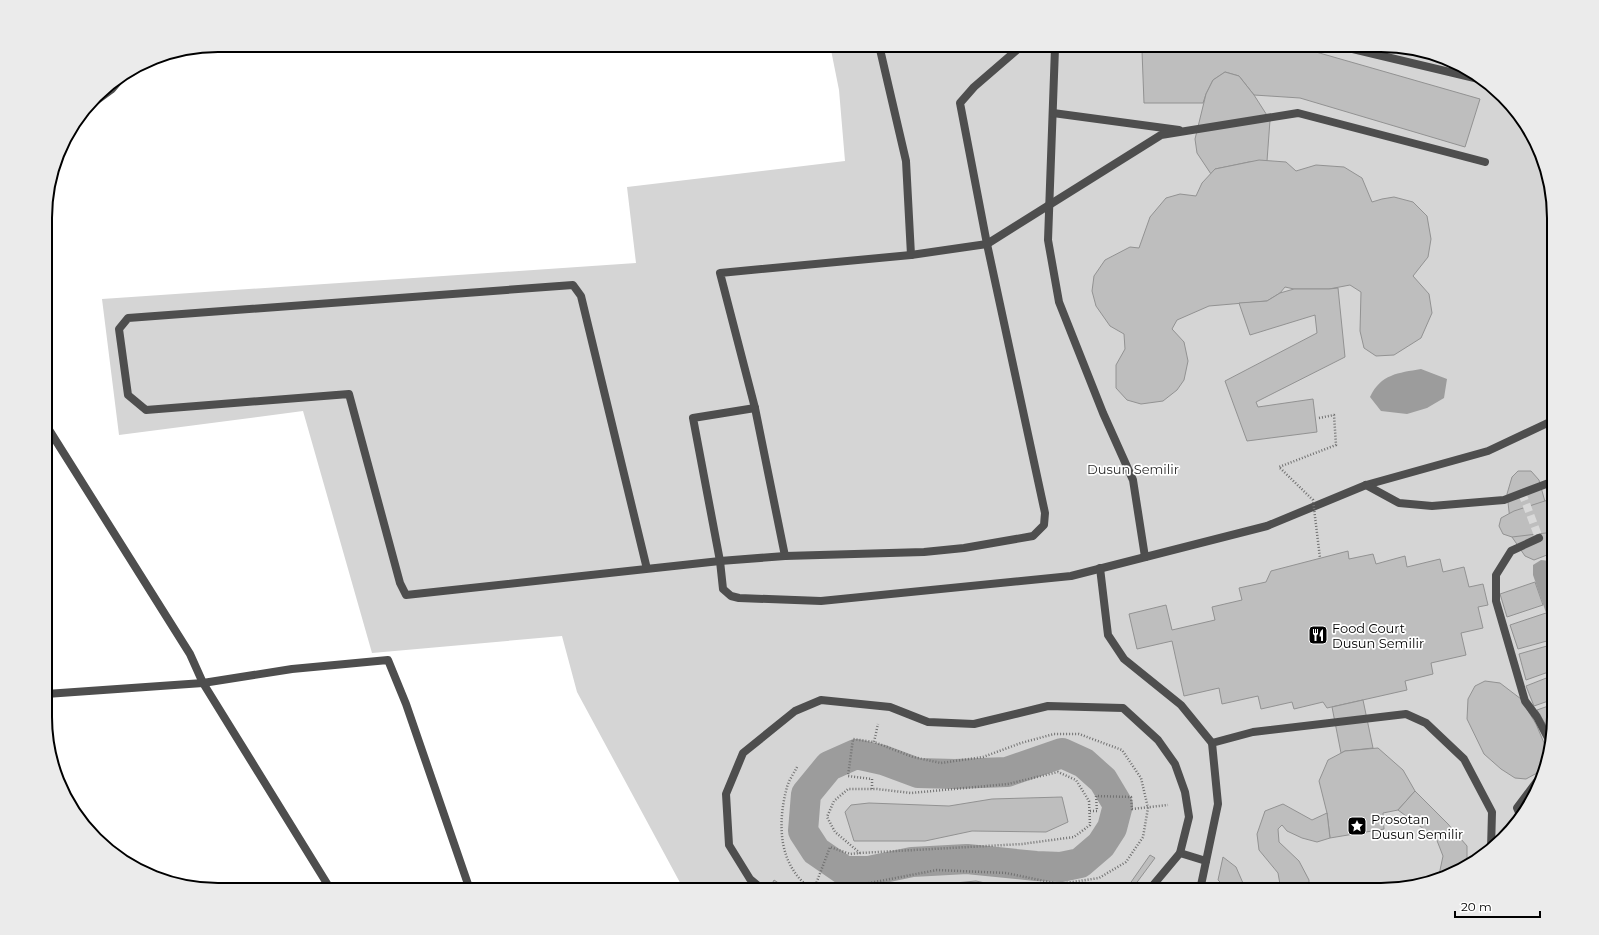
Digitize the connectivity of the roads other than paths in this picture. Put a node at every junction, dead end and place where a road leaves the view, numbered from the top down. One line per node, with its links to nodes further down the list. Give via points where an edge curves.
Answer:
1 (881, 52): 11 (street, via 906,161)
2 (1012, 52): 10 (street, via 960,103)
3 (1055, 52): 6 (street)
4 (1365, 52): 5 (street)
5 (1467, 76)
6 (1053, 113): 7 (street); 9 (street)
7 (1188, 131): 8 (street, via 1298,113); 9 (street, via 1161,135)
8 (1485, 162)
9 (1050, 205): 10 (street); 19 (street, via 1048,240 1060,302 1103,413 1133,480)
10 (987, 244): 11 (street); 18 (street, via 1045,513 1044,525 1033,536 964,548 924,552)
11 (911, 255): 12 (street, via 720,273)
12 (755, 408): 18 (street); 20 (street, via 693,418)
13 (1547, 423): 16 (street, via 1488,451)
14 (52, 435): 23 (street, via 190,654)
15 (1547, 484): 16 (street, via 1504,500 1432,506 1399,503)
16 (1366, 485): 19 (street, via 1267,526)
17 (1539, 538): 25 (street, via 1511,552 1496,575 1496,601 1525,700)
18 (785, 556): 20 (street)
19 (1145, 557): 21 (street)
20 (720, 561): 21 (street, via 723,589 731,596 821,601 1071,576); 22 (street)
21 (1100, 568): 26 (street, via 1108,635 1124,659 1182,705)
22 (647, 569): 22 (street, via 406,595 400,583 350,394 146,410 128,395 120,329 128,318 573,285 582,296)
23 (203, 683): 24 (street); 32 (street); 33 (street, via 292,669 388,660 406,704)
24 (52, 694)
25 (1546, 735)
26 (1212, 743): 29 (street, via 1253,732 1406,714 1426,723 1464,759 1492,812); 31 (street, via 1218,804)
27 (1529, 792): 28 (street, via 1517,808)
28 (1518, 810)
29 (1491, 841)
30 (1180, 853): 31 (street); 34 (street, via 1189,817 1185,792 1175,764 1158,740 1123,708 1048,706 974,724 928,722 890,707 821,700 795,711 743,753 726,794 729,845); 35 (street)
31 (1206, 861): 36 (street)
32 (327, 883)
33 (468, 883)
34 (755, 883)
35 (1155, 883)
36 (1201, 883)

